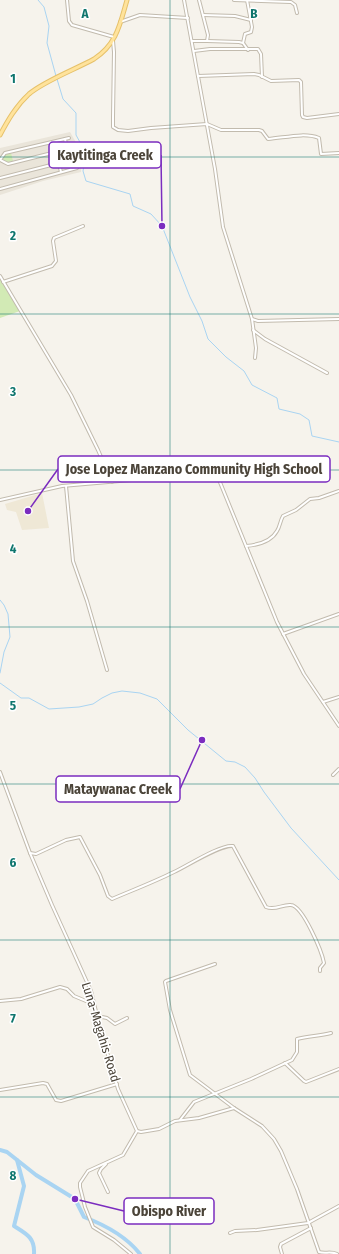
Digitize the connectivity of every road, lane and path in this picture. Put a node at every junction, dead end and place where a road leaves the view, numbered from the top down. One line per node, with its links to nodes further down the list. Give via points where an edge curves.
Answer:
1 (67, 0): 12 (street, via 69,21 72,25)
2 (127, 0): 11 (main road)
3 (184, 0): 9 (street)
4 (199, 0): 8 (street)
5 (234, 0): 6 (street)
6 (247, 0): 7 (street, via 291,2 295,5); 10 (street)
7 (297, 14)
8 (203, 15): 10 (street, via 235,16); 14 (street)
9 (188, 18): 11 (street, via 140,15); 13 (street)
10 (251, 20): 15 (street, via 252,30 245,34)
11 (120, 22): 12 (main road)
12 (114, 40): 21 (street, via 113,127 128,131); 22 (main road, via 103,53 30,93 12,114)
13 (192, 41): 14 (street); 17 (street)
14 (208, 41): 15 (street)
15 (243, 43): 16 (street)
16 (248, 50): 17 (street); 19 (street, via 260,51)
17 (194, 51): 18 (street)
18 (198, 76): 19 (street, via 254,74); 21 (street)
19 (262, 77): 20 (street, via 271,82 301,80 303,117)
20 (339, 114)
21 (207, 124): 28 (street, via 221,130 259,130 268,139 316,137 319,138 321,154); 38 (street, via 223,227)
22 (0, 135)
23 (70, 138): 24 (street)
24 (64, 139): 25 (street); 31 (street)
25 (54, 142): 27 (street); 29 (street, via 5,153)
26 (72, 146): 31 (street, via 77,168)
27 (56, 152): 29 (street, via 8,164); 30 (street)
28 (339, 153)
29 (0, 160)
30 (59, 163): 32 (street); 33 (street)
31 (72, 169): 32 (street)
32 (61, 172): 34 (street)
33 (0, 178)
34 (0, 189)
35 (83, 226): 37 (street, via 54,238 56,262 52,266)
36 (0, 276): 37 (street)
37 (3, 282): 45 (street, via 71,395)
38 (252, 319): 39 (street, via 258,322); 40 (street)
39 (339, 319)
40 (253, 330): 41 (street); 42 (street, via 265,340)
41 (255, 358)
42 (327, 373)
43 (215, 470): 44 (street, via 254,467); 45 (street); 49 (street)
44 (265, 472)
45 (112, 482): 46 (street)
46 (66, 486): 48 (street); 52 (street, via 73,561)
47 (339, 491): 49 (street, via 310,499 283,516 277,531 269,540)
48 (0, 500)
49 (246, 546): 51 (street)
50 (339, 614): 51 (street)
51 (283, 634): 54 (street, via 304,674)
52 (107, 670)
53 (339, 697): 54 (street)
54 (323, 702): 55 (street)
55 (339, 726)
56 (339, 769): 58 (street)
57 (0, 772): 59 (street, Luna-Magahis Road)
58 (332, 775)
59 (1, 776): 60 (street, Luna-Magahis Road)
60 (30, 853): 62 (street, via 36,854 66,840 80,837 108,896 112,899 174,872 203,856 234,846 266,908 293,905 304,918 318,943 324,961); 63 (street, Luna-Magahis Road)
61 (215, 964): 72 (street, via 165,982 170,1010 190,1075)
62 (320, 971)
63 (93, 1000): 64 (street, via 86,1001 60,987 21,999); 65 (street, Luna-Magahis Road)
64 (0, 1001)
65 (97, 1016): 66 (street, via 107,1018 115,1024); 70 (street, Luna-Magahis Road)
66 (127, 1018)
67 (331, 1033): 68 (street, via 297,1039 297,1052 292,1060)
68 (285, 1063): 69 (street, via 306,1082); 72 (street)
69 (339, 1069)
70 (117, 1084): 71 (street, via 60,1101 56,1100 47,1084 43,1083); 75 (street, Luna-Magahis Road)
71 (0, 1090)
72 (214, 1093): 73 (street); 74 (street, via 194,1102)
73 (234, 1108): 74 (street, via 199,1118); 79 (street, via 262,1126 274,1139)
74 (180, 1120): 75 (street, via 159,1129)
75 (137, 1131): 76 (street, via 124,1155)
76 (107, 1163): 77 (street, via 99,1173); 82 (street, via 88,1171 80,1183 85,1207 93,1227)
77 (108, 1192)
78 (339, 1206): 79 (street)
79 (309, 1223): 80 (street); 81 (street)
80 (311, 1228): 83 (street, via 281,1244); 84 (street, via 319,1252)
81 (230, 1233)
82 (131, 1254)
83 (282, 1254)
84 (337, 1254)

